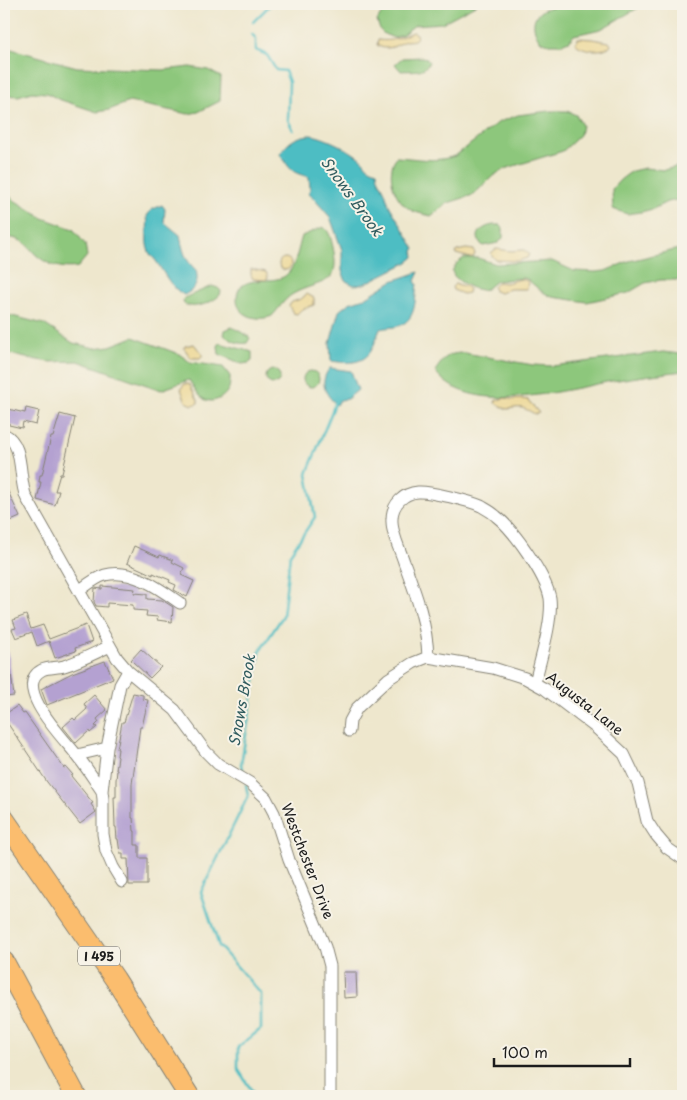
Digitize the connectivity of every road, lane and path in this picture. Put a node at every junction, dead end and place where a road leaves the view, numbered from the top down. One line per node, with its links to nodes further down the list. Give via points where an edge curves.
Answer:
1 (4, 434): 2 (street, Westchester Drive, via 14,443 19,454 26,497)
2 (78, 591): 3 (street, via 104,575 122,574 158,589); 4 (street, Westchester Drive)
3 (180, 603)
4 (110, 646): 6 (street, Westchester Drive); 10 (street, via 73,663 42,670 33,680 38,706)
5 (428, 657): 7 (street, Augusta Lane, via 493,668); 7 (street, via 426,628 392,519 398,501 419,491 473,503 497,516 535,565 546,584 550,606); 8 (street, via 400,671 357,708)
6 (128, 671): 9 (street, via 120,684); 18 (street, Westchester Drive, via 175,710 218,764 250,783 270,804 330,966)
7 (535, 683): 13 (street, Augusta Lane, via 595,727 624,754 638,783 648,821 667,848)
8 (349, 731)
9 (107, 748): 10 (street); 11 (street)
10 (77, 755): 11 (street)
11 (102, 791): 14 (street, via 106,851)
12 (4, 820): 17 (highway, I 495, via 115,979)
13 (683, 859)
14 (122, 882)
15 (4, 962): 16 (highway)
16 (76, 1096)
17 (188, 1096)
18 (330, 1096)

